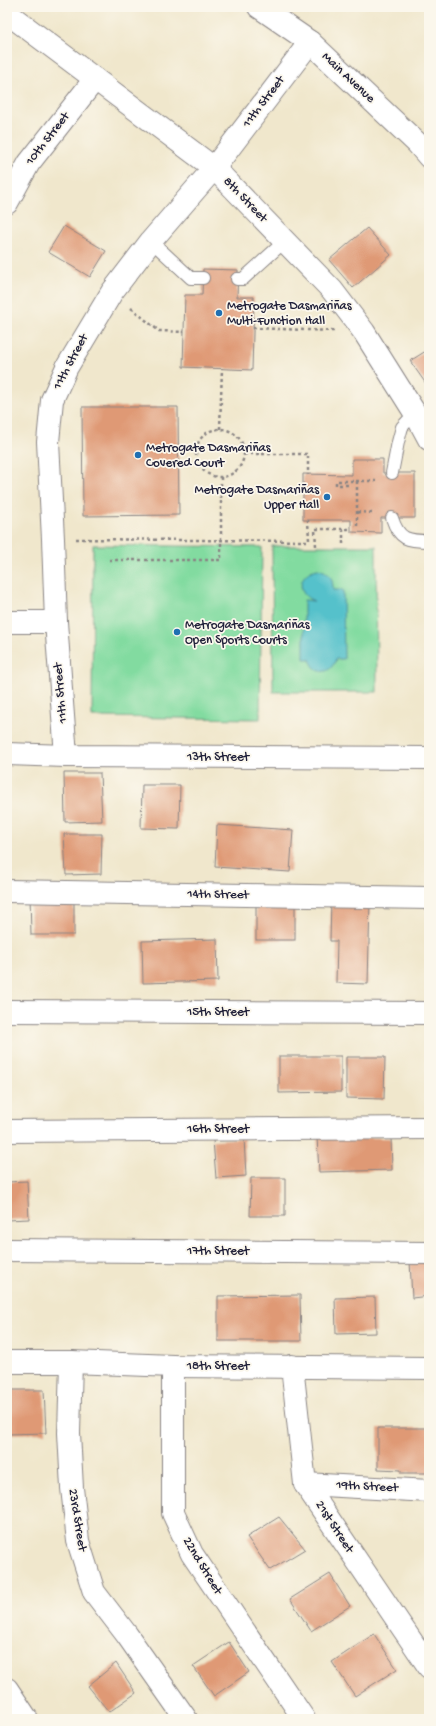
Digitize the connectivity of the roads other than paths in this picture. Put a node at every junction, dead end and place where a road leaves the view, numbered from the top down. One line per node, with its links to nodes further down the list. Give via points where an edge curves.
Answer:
1 (259, 7): 3 (street, Main Avenue)
2 (7, 13): 4 (street, 8th Street)
3 (310, 42): 5 (street, Main Avenue); 6 (street, 11th Street)
4 (95, 79): 6 (street, 8th Street); 7 (street, 10th Street, via 29,163)
5 (429, 157)
6 (214, 168): 8 (street, 11th Street); 9 (street, 8th Street)
7 (7, 203)
8 (151, 241): 10 (lane, via 191,278); 18 (street, 11th Street, via 112,292 67,367 52,400 48,442)
9 (285, 241): 11 (lane, via 243,279); 12 (street, 8th Street, via 332,290 364,332)
10 (203, 278)
11 (237, 279)
12 (415, 413): 13 (street, 8th Street); 14 (lane, via 402,427)
13 (429, 440)
14 (392, 473)
15 (392, 518): 16 (lane, via 396,530 402,536 412,541)
16 (429, 541)
17 (7, 622): 18 (street)
18 (56, 622): 20 (street, 11th Street)
19 (7, 754): 20 (street, 13th Street)
20 (66, 756): 21 (street, 13th Street)
21 (429, 758)
22 (7, 892): 23 (street, 14th Street)
23 (429, 898)
24 (7, 1011): 25 (street, 15th Street)
25 (429, 1013)
26 (429, 1128): 27 (street, 16th Street)
27 (7, 1131)
28 (7, 1250): 29 (street, 17th Street)
29 (429, 1253)
30 (7, 1362): 31 (street, 18th Street)
31 (71, 1362): 32 (street, 18th Street); 40 (street, 23rd Street, via 69,1433 72,1488 78,1541 94,1592)
32 (173, 1366): 33 (street, 18th Street); 41 (street, 22nd Street, via 173,1513 192,1554)
33 (292, 1366): 34 (street, 18th Street); 35 (street, 21st Street)
34 (429, 1368)
35 (306, 1484): 36 (street, 19th Street); 37 (street, 21st Street)
36 (429, 1491)
37 (429, 1667)
38 (7, 1689): 39 (street)
39 (27, 1719)
40 (186, 1719)
41 (304, 1719)

